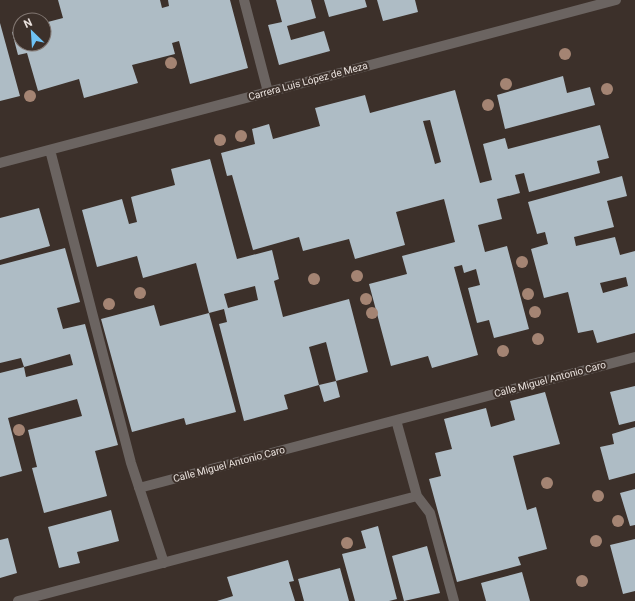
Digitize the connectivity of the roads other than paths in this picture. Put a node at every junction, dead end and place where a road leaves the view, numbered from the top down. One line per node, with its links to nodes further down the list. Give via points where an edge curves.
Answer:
1 (244, 0): 3 (street)
2 (616, 0): 3 (street, Carrera Luis López de Meza)
3 (268, 92): 4 (street, Carrera Luis López de Meza)
4 (50, 150): 5 (street, Carrera Luis López de Meza); 8 (street)
5 (0, 163)
6 (635, 357): 7 (street, Calle Miguel Antonio Caro)
7 (396, 420): 8 (street, Calle Miguel Antonio Caro); 9 (street)
8 (139, 488): 10 (street)
9 (417, 496): 10 (street); 12 (street, via 430,513)
10 (164, 563): 11 (street)
11 (18, 601)
12 (454, 601)

